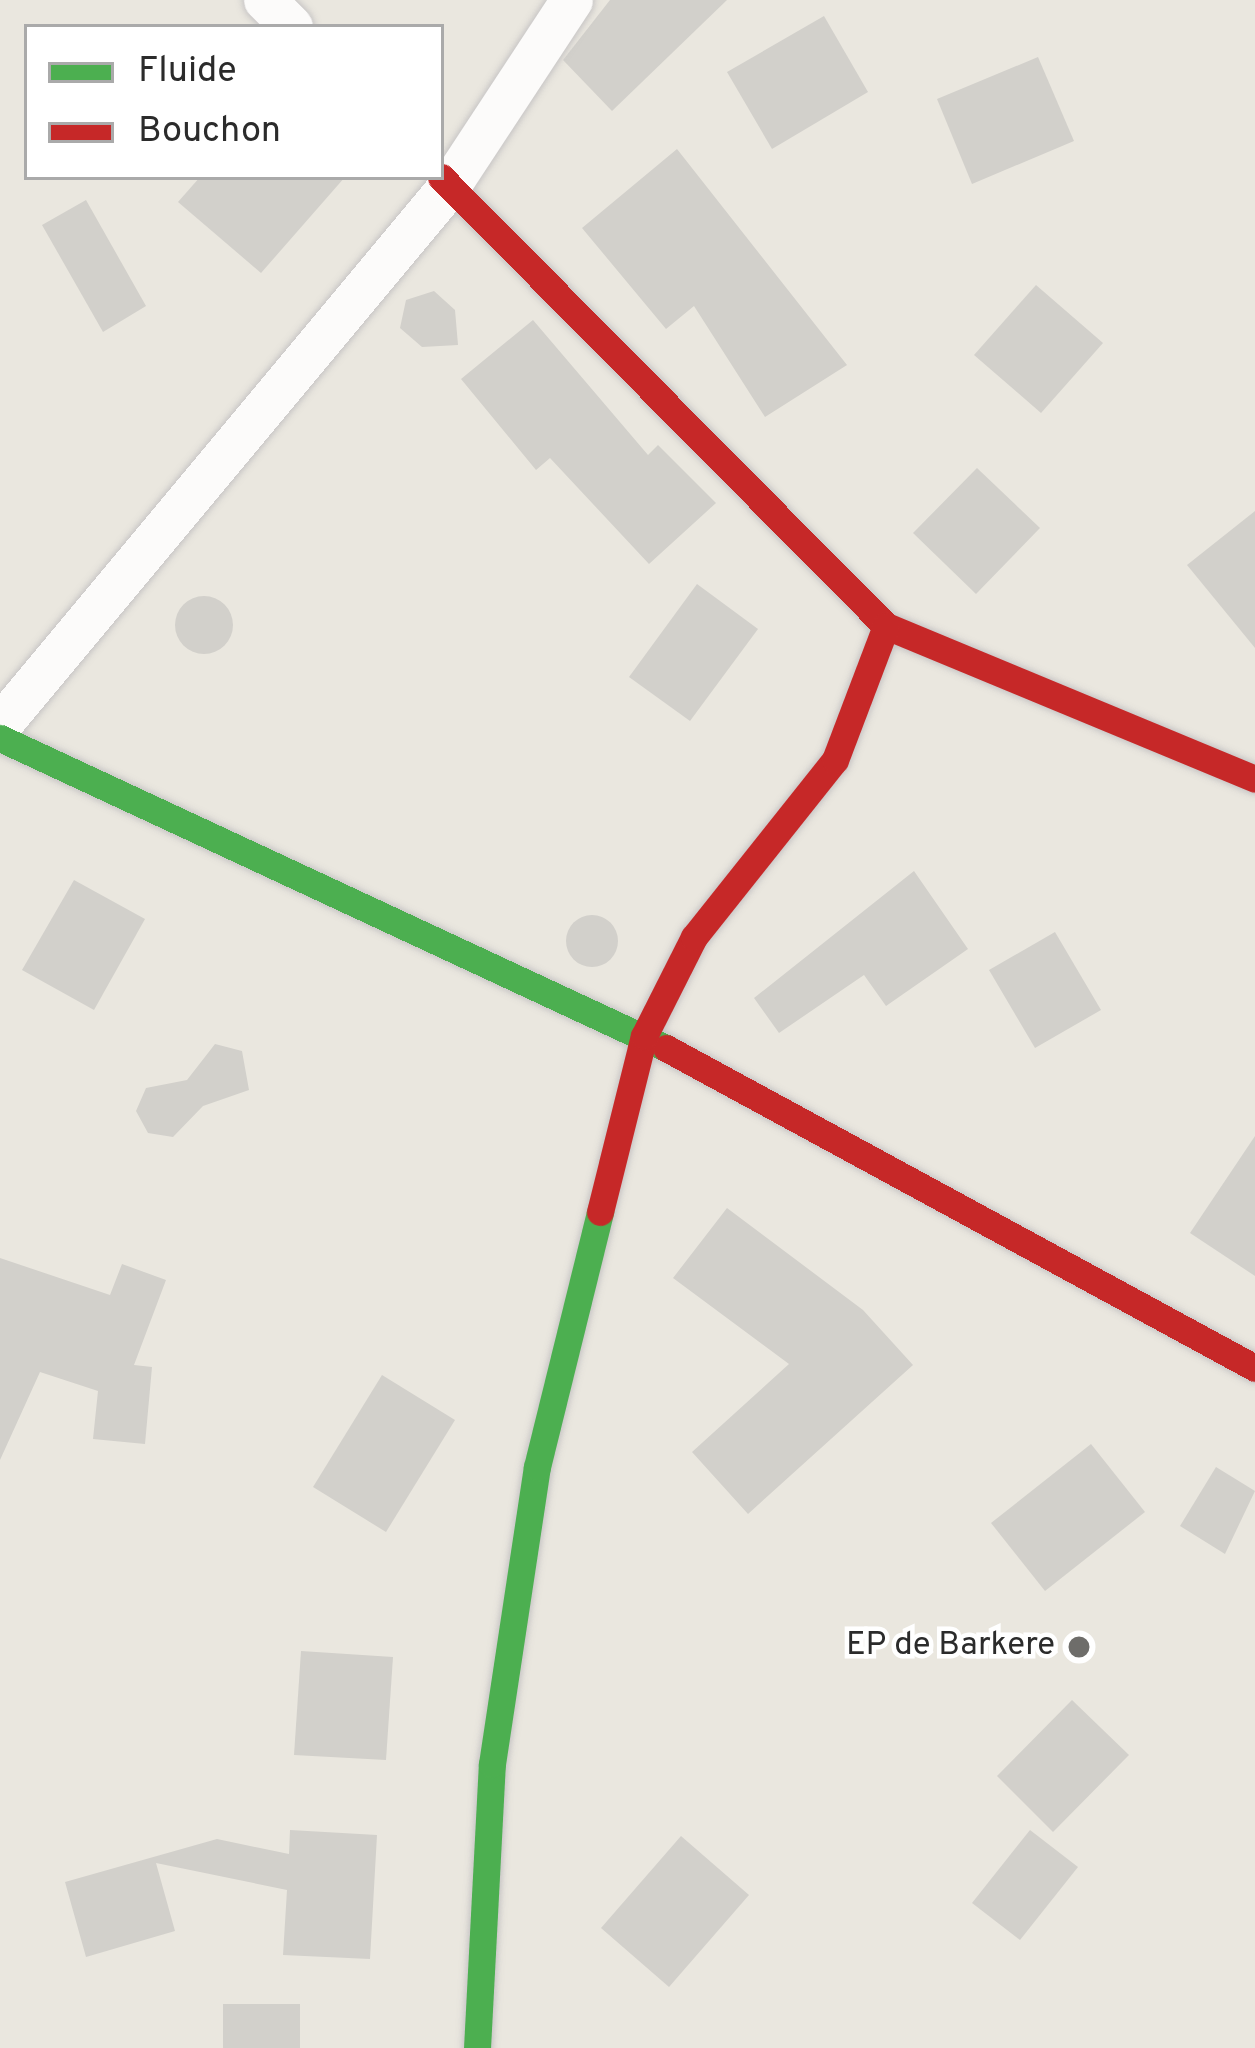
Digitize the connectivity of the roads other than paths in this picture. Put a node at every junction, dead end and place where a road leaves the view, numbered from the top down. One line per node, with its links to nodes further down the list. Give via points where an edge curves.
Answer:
1 (265, 0): 3 (street)
2 (572, 0): 4 (street)
3 (289, 24)
4 (445, 181): 5 (street); 6 (street)
5 (886, 626): 8 (street); 9 (street, via 835,760 694,937)
6 (0, 726)
7 (0, 738): 9 (street)
8 (1255, 779)
9 (644, 1036): 10 (street); 11 (street, via 537,1467 492,1764)
10 (1255, 1368)
11 (477, 2048)

